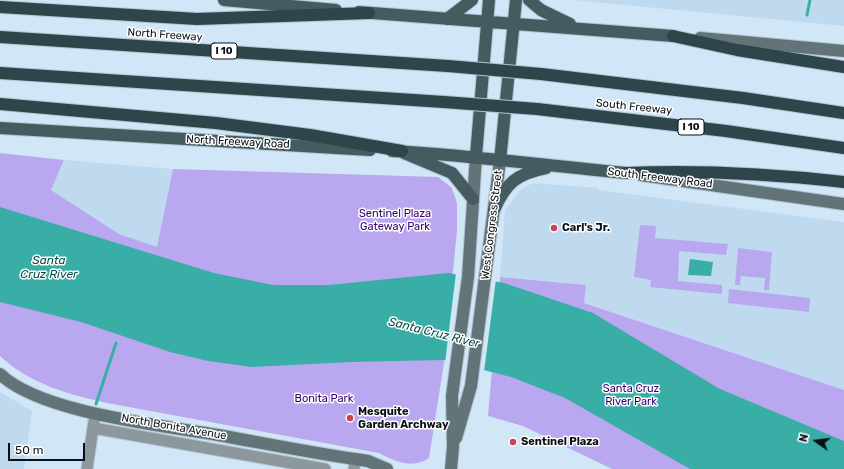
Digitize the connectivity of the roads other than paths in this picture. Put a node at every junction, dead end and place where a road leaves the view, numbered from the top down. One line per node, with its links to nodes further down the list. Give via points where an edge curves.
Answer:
1 (224, 0): 7 (main road)
2 (472, 0): 8 (main road)
3 (489, 0): 9 (main road, West Congress Street)
4 (516, 0): 10 (main road, West Congress Street)
5 (529, 0): 11 (main road, via 541,10)
6 (0, 8): 7 (highway, via 197,19)
7 (370, 13): 8 (main road)
8 (447, 18): 9 (main road)
9 (486, 21): 10 (main road); 23 (main road, West Congress Street)
10 (514, 23): 11 (main road); 24 (main road, West Congress Street)
11 (576, 27): 12 (main road)
12 (673, 36): 14 (main road); 16 (highway, via 737,50)
13 (0, 37): 15 (highway, North Freeway / I 10)
14 (844, 51)
15 (448, 66): 19 (highway, South Freeway / I 10, bridge, via 541,74 744,98)
16 (844, 67)
17 (0, 73): 21 (highway, South Freeway / I 10, bridge, via 538,109)
18 (0, 104): 22 (highway, via 216,123 310,135)
19 (844, 113)
20 (0, 128): 22 (main road, North Freeway Road)
21 (844, 148)
22 (402, 152): 23 (main road, North Freeway Road); 28 (main road, via 452,174)
23 (476, 156): 24 (main road, South Freeway Road); 28 (main road, West Congress Street)
24 (500, 160): 25 (main road, South Freeway Road); 30 (main road, West Congress Street)
25 (553, 166): 26 (main road, South Freeway Road); 30 (main road, via 524,174 512,181 502,192)
26 (626, 173): 27 (highway, via 748,174); 29 (main road, South Freeway Road)
27 (844, 182)
28 (473, 198): 34 (main road, West Congress Street, via 468,276 452,396)
29 (844, 204)
30 (494, 210): 34 (main road, West Congress Street, via 471,386)
31 (0, 374): 32 (main road, North Bonita Avenue, via 34,396)
32 (96, 413): 33 (street); 35 (main road, North Bonita Avenue)
33 (94, 428): 36 (street); 37 (street, North Bonita Avenue)
34 (454, 447): 39 (main road, West Congress Street)
35 (355, 464): 38 (main road, North Bonita Avenue, via 368,461)
36 (86, 469)
37 (325, 469)
38 (388, 469)
39 (451, 469)

